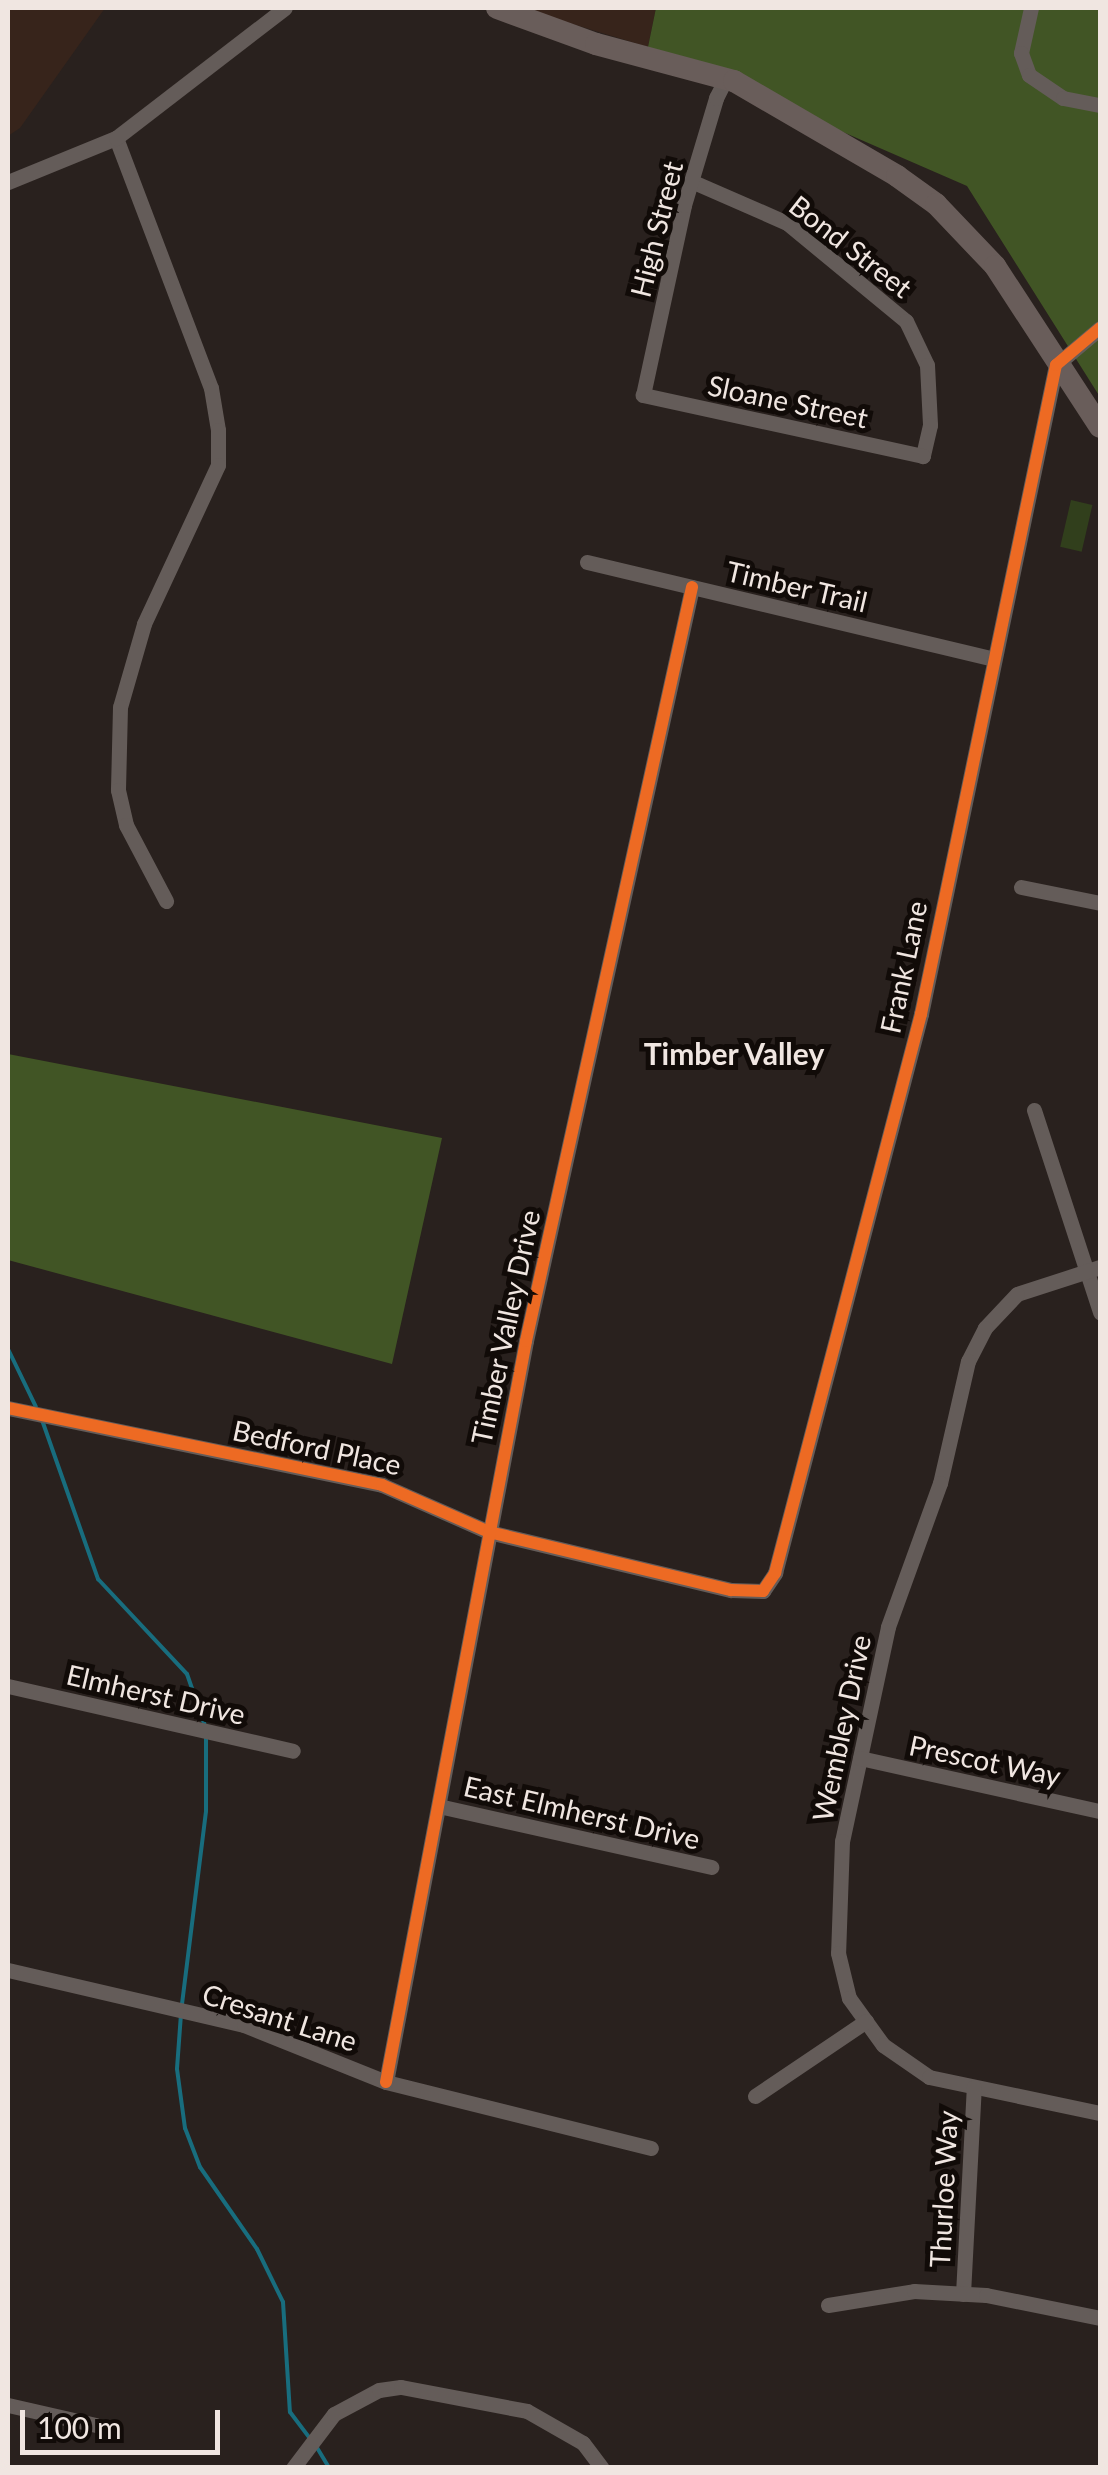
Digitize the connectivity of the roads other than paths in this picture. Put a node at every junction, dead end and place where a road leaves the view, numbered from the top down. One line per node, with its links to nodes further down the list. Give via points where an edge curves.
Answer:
1 (497, 8): 4 (street, via 596,44)
2 (1031, 8): 5 (street, via 1021,53 1029,75 1063,98)
3 (280, 10): 6 (street)
4 (726, 78): 7 (street, High Street); 10 (street, via 824,128 936,204 994,266)
5 (1100, 105)
6 (116, 138): 8 (street); 18 (street, via 211,388 218,430 218,466 144,624 120,707 118,790 126,825)
7 (691, 181): 11 (street, High Street); 13 (street, Bond Street, via 788,223 906,321 927,365 930,425)
8 (8, 182)
9 (1100, 328): 10 (street)
10 (1056, 365): 12 (street); 16 (street, Frank Lane)
11 (643, 395): 13 (street, Sloane Street)
12 (1100, 427)
13 (923, 456)
14 (588, 562): 15 (street, Timber Trail)
15 (692, 586): 16 (street, Timber Trail); 24 (street, Timber Valley Drive)
16 (994, 659): 25 (street, Frank Lane, via 921,1014)
17 (1021, 887): 19 (street)
18 (166, 901)
19 (1100, 903)
20 (1034, 1110): 21 (street)
21 (1093, 1270): 22 (street); 28 (street, Wembley Drive, via 1017,1294 985,1328 968,1361 940,1483 888,1627)
22 (1100, 1312)
23 (8, 1408): 24 (street, Bedford Place, via 382,1485)
24 (489, 1532): 25 (street, Bedford Place, via 730,1590 763,1591); 29 (street, Timber Valley Drive)
25 (775, 1573)
26 (8, 1686): 27 (street, Elmherst Drive)
27 (293, 1751)
28 (860, 1758): 30 (street, Prescot Way); 33 (street, Wembley Drive, via 842,1841 838,1954 849,1998)
29 (443, 1807): 31 (street, East Elmherst Drive); 34 (street, Timber Valley Drive)
30 (1100, 1811)
31 (711, 1867)
32 (8, 1970): 34 (street, Cresant Lane, via 244,2026)
33 (866, 2021): 35 (street, Wembley Drive, via 883,2045 929,2078); 36 (street)
34 (386, 2082): 38 (street, Cresant Lane)
35 (974, 2087): 37 (street, Wembley Drive); 39 (street, Thurloe Way)
36 (755, 2096)
37 (1100, 2112)
38 (652, 2148)
39 (962, 2294): 40 (street, via 914,2291); 41 (street)
40 (828, 2305)
41 (1100, 2318)
42 (8, 2405): 43 (street)
43 (96, 2425)
44 (293, 2468): 45 (street, via 334,2414 379,2390 401,2387 527,2411 583,2443)
45 (602, 2468)

